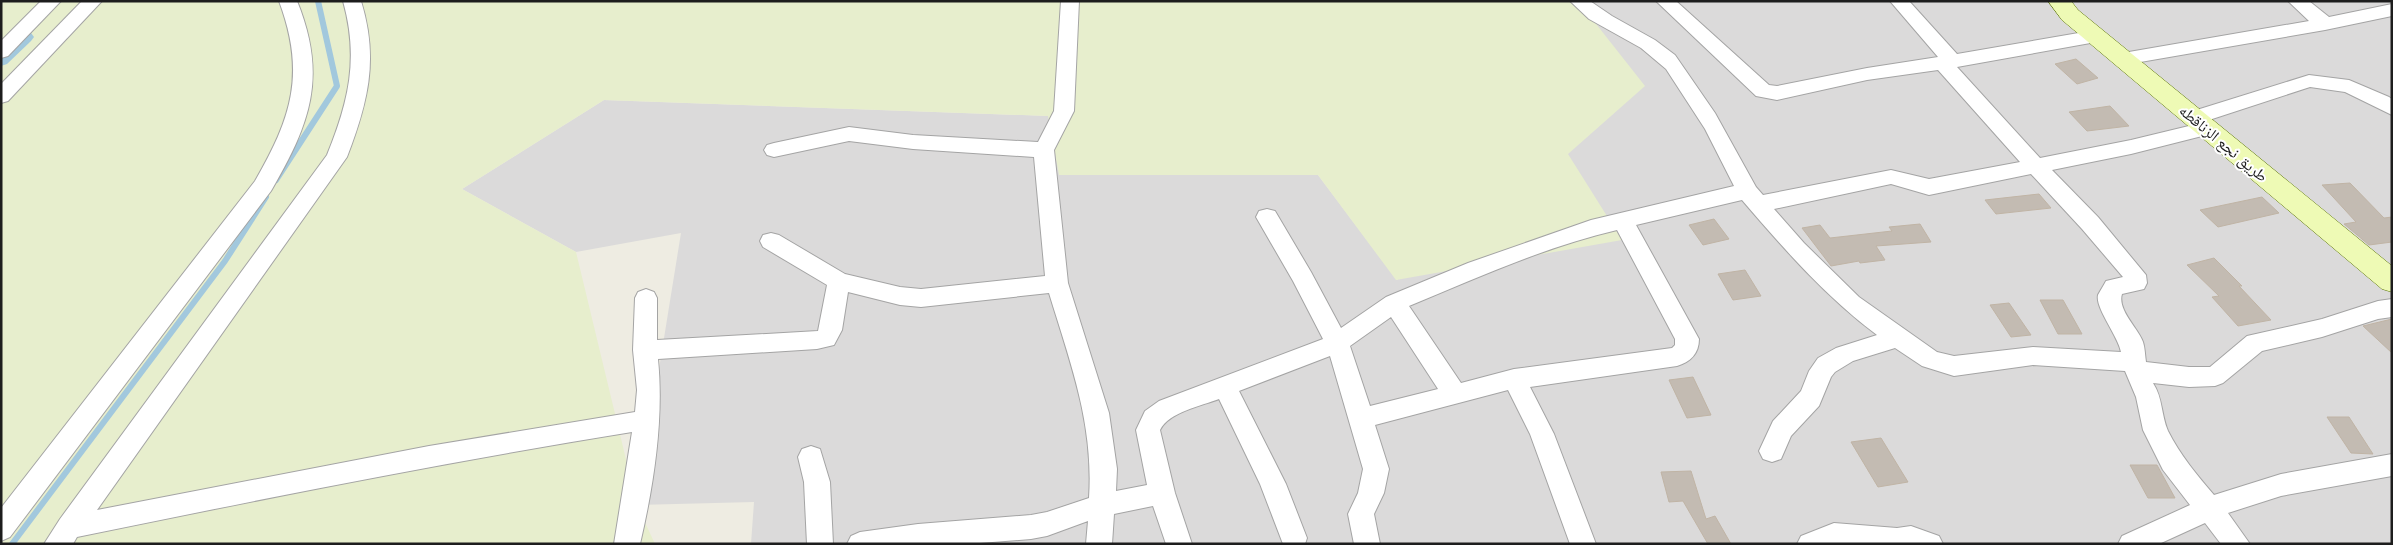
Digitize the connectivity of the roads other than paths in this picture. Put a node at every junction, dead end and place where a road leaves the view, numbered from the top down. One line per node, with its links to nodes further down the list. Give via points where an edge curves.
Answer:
1 (52, 1): 16 (street)
2 (93, 1): 19 (street)
3 (288, 1): 50 (street, via 298,23 304,77 302,99 283,153 263,186)
4 (352, 1): 51 (street, via 360,21 363,43 361,77 355,110 337,157)
5 (1070, 1): 23 (street, via 1064,111)
6 (1580, 1): 25 (street, via 1600,17 1659,51 1676,68 1719,132)
7 (1665, 1): 18 (street, via 1763,91 1777,92)
8 (1899, 1): 18 (street)
9 (2059, 1): 15 (street, طريق نجع الزناقطه, via 2070,15)
10 (2297, 1): 13 (street)
11 (2361, 1): 12 (street)
12 (2384, 12): 13 (street); 14 (street)
13 (2326, 24): 17 (street)
14 (2392, 26)
15 (2096, 36): 17 (street, طريق نجع الزناقطه); 18 (street)
16 (1, 52)
17 (2123, 59): 21 (street, طريق نجع الزناقطه)
18 (1948, 62): 24 (street)
19 (1, 96)
20 (2392, 108): 21 (street, via 2344,84 2309,81)
21 (2200, 123): 24 (street, via 2131,147); 30 (street, طريق نجع الزناقطه)
22 (774, 150): 23 (street, via 848,134 914,142)
23 (1044, 150): 31 (street)
24 (2036, 166): 25 (street, via 1929,187 1891,177); 38 (street, via 2135,274 2136,283 2114,287 2109,297 2131,342)
25 (1753, 197): 27 (street); 35 (street, via 1796,249 1851,303)
26 (1267, 217): 36 (street)
27 (1623, 222): 33 (street, via 1553,240); 39 (street, via 1687,339 1683,353 1677,357 1639,363)
28 (771, 242): 29 (street)
29 (838, 280): 31 (street, via 920,298); 37 (street, via 826,338)
30 (2392, 282)
31 (1057, 283): 48 (street, via 1097,412 1104,470)
32 (646, 298): 37 (street)
33 (1394, 303): 36 (street); 41 (street)
34 (2392, 308): 38 (street, via 2256,343 2215,376 2189,377)
35 (1898, 338): 38 (street, via 1930,359 1954,366 2033,356); 44 (street, via 1841,356 1827,364 1812,396 1780,430)
36 (1337, 343): 40 (street); 42 (street)
37 (645, 350): 43 (street, via 650,390)
38 (2135, 367): 49 (street, via 2148,395 2155,430 2172,462)
39 (1514, 379): 41 (street); 59 (street, via 1542,434)
40 (1225, 386): 47 (street, via 1168,408 1150,424 1150,442); 52 (street, via 1273,484)
41 (1455, 394): 42 (street)
42 (1360, 419): 58 (street, via 1376,469 1371,493 1361,514)
43 (646, 420): 51 (street, via 518,440 217,497); 53 (street)
44 (1772, 451)
45 (811, 457): 54 (street, via 817,482)
46 (2392, 465): 49 (street, via 2281,485)
47 (1162, 493): 48 (street); 57 (street)
48 (1102, 505): 55 (street, via 1031,527); 56 (street)
49 (2210, 508): 62 (street); 63 (street)
50 (1, 529)
51 (63, 536)
52 (1294, 538)
53 (627, 544)
54 (820, 544)
55 (860, 544)
56 (1099, 544)
57 (1179, 544)
58 (1366, 544)
59 (1583, 544)
60 (1810, 544): 61 (street, via 1834,535 1897,540 1911,538)
61 (1930, 544)
62 (2131, 544)
63 (2237, 544)

